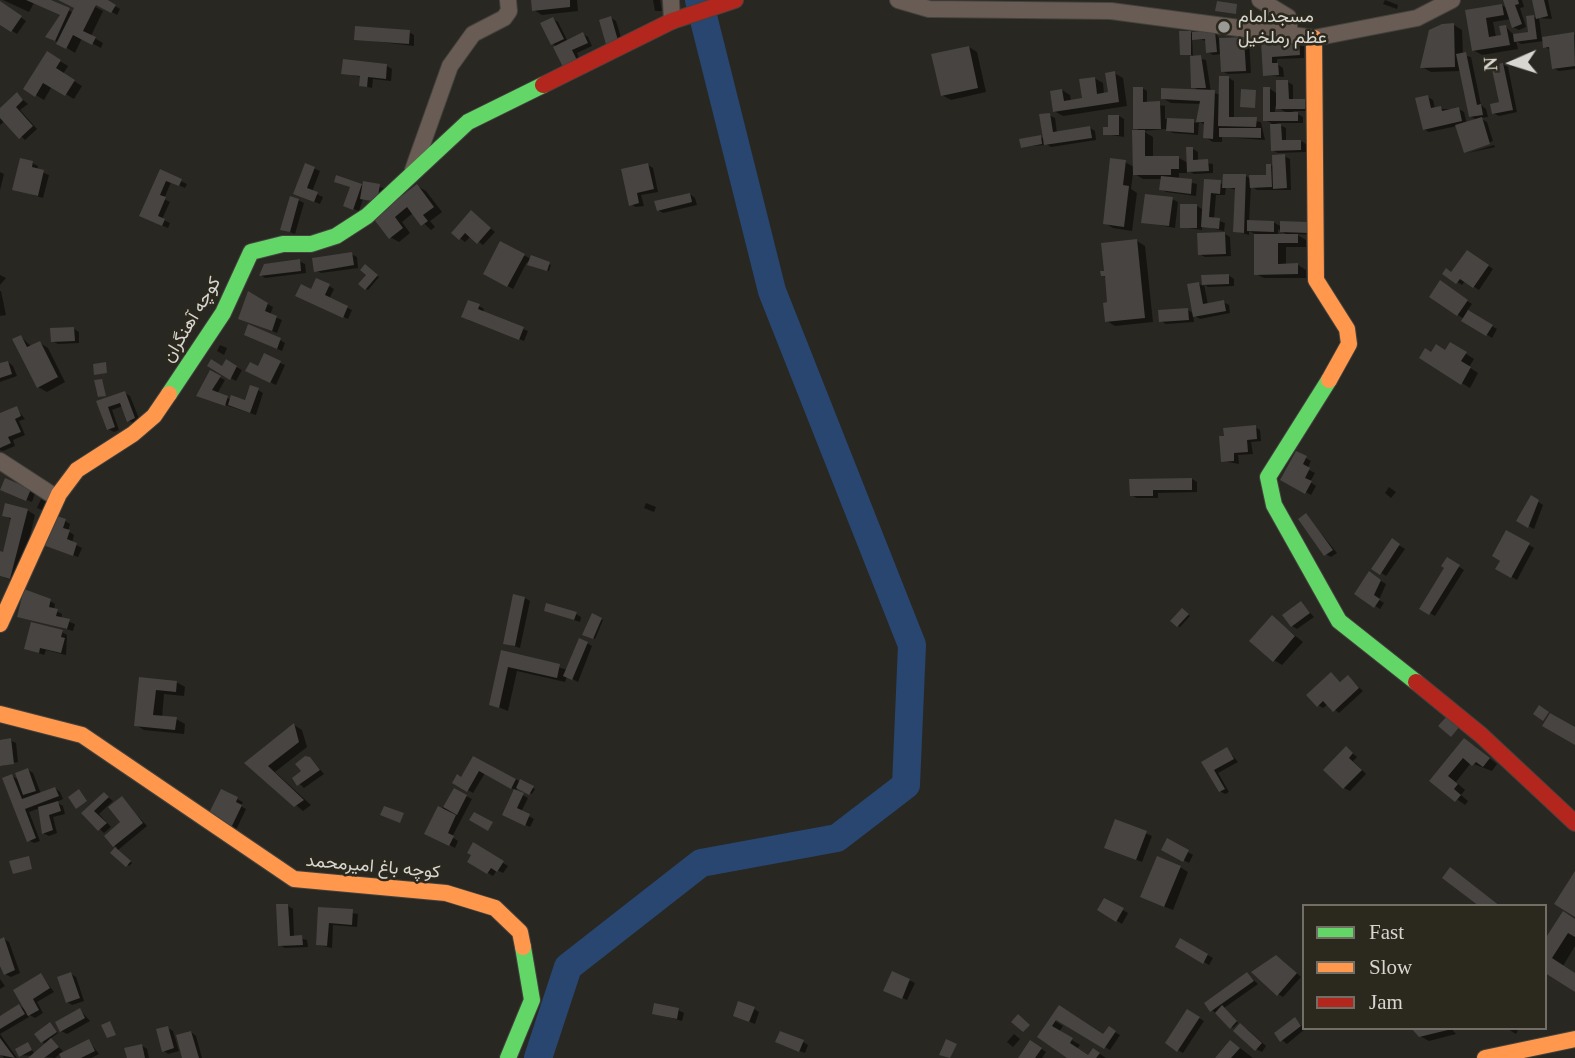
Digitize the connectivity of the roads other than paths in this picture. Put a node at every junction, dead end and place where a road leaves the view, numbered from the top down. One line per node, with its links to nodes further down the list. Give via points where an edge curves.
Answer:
1 (508, 0): 10 (street, via 504,18 473,34 450,66)
2 (671, 0): 7 (street)
3 (898, 0): 8 (street, via 929,9 1111,11)
4 (1260, 0): 8 (street, via 1288,17)
5 (1452, 0): 9 (street, via 1417,18)
6 (731, 1): 7 (main road, کوچه آهنگران)
7 (672, 20): 10 (main road, کوچه آهنگران, via 468,122)
8 (1290, 35): 9 (street)
9 (1314, 38): 15 (main road, via 1316,279 1347,329 1349,344 1268,477 1275,505 1339,621 1481,735)
10 (412, 170): 12 (main road, کوچه آهنگران, via 367,216 336,236 311,244 251,251 223,313 154,416 77,470)
11 (0, 461): 12 (street)
12 (57, 498): 13 (main road, کوچه آهنگران)
13 (0, 624)
14 (0, 714): 17 (main road, کوچه باغ امیرمحمد, via 82,735 294,878 446,893 495,908 520,932 532,1000)
15 (1575, 823)
16 (1575, 1039): 18 (main road)
17 (508, 1058)
18 (1485, 1058)

